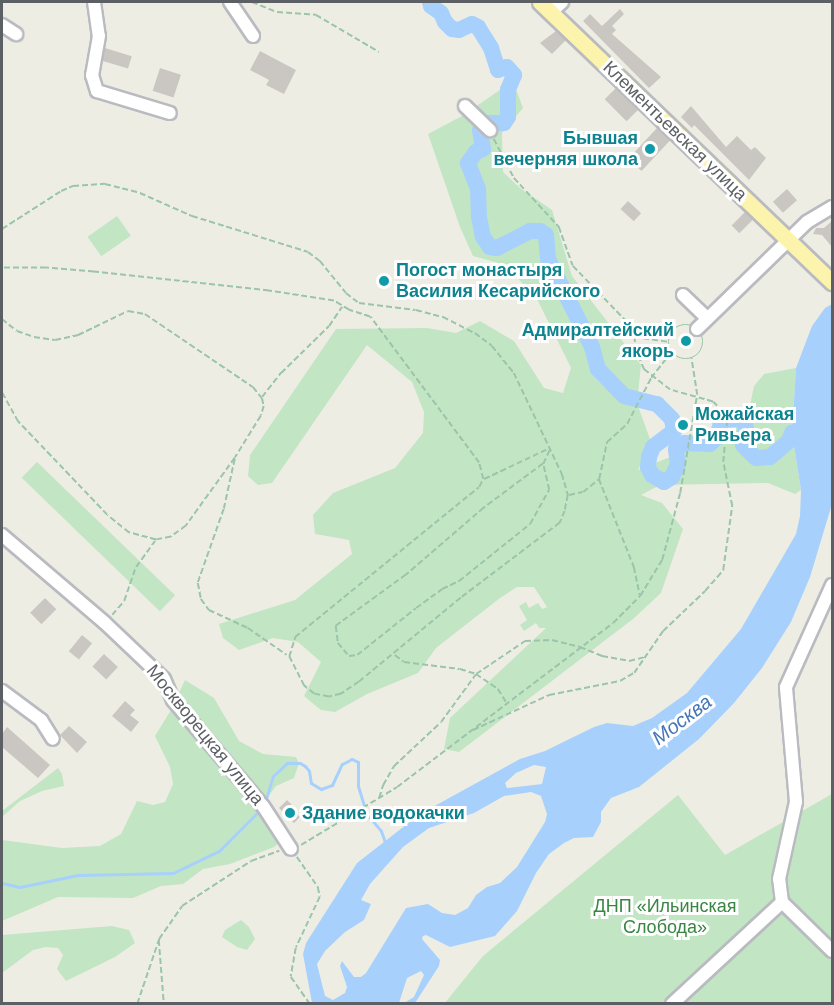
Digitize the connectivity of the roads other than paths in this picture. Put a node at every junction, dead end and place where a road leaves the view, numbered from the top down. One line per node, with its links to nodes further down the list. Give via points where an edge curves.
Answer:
1 (94, 2): 9 (street, via 99,36 92,75 97,91)
2 (230, 2): 7 (street)
3 (540, 2): 4 (main road, Клементьевская улица)
4 (557, 7): 12 (main road, Клементьевская улица)
5 (2, 25): 6 (street)
6 (16, 34)
7 (253, 36)
8 (465, 105): 10 (street)
9 (170, 113)
10 (490, 130)
11 (832, 207): 12 (street, via 807,222)
12 (789, 240): 13 (main road, Клементьевская улица); 15 (street)
13 (831, 280)
14 (683, 295): 15 (street)
15 (707, 318): 16 (street)
16 (697, 328)
17 (2, 535): 21 (street, Москворецкая улица, via 164,679 173,700 263,806)
18 (832, 585): 22 (street, via 786,687 796,802 779,879)
19 (2, 691): 20 (street, via 41,720)
20 (53, 739)
21 (291, 849)
22 (782, 902): 23 (street); 24 (street)
23 (832, 951)
24 (672, 1004)

